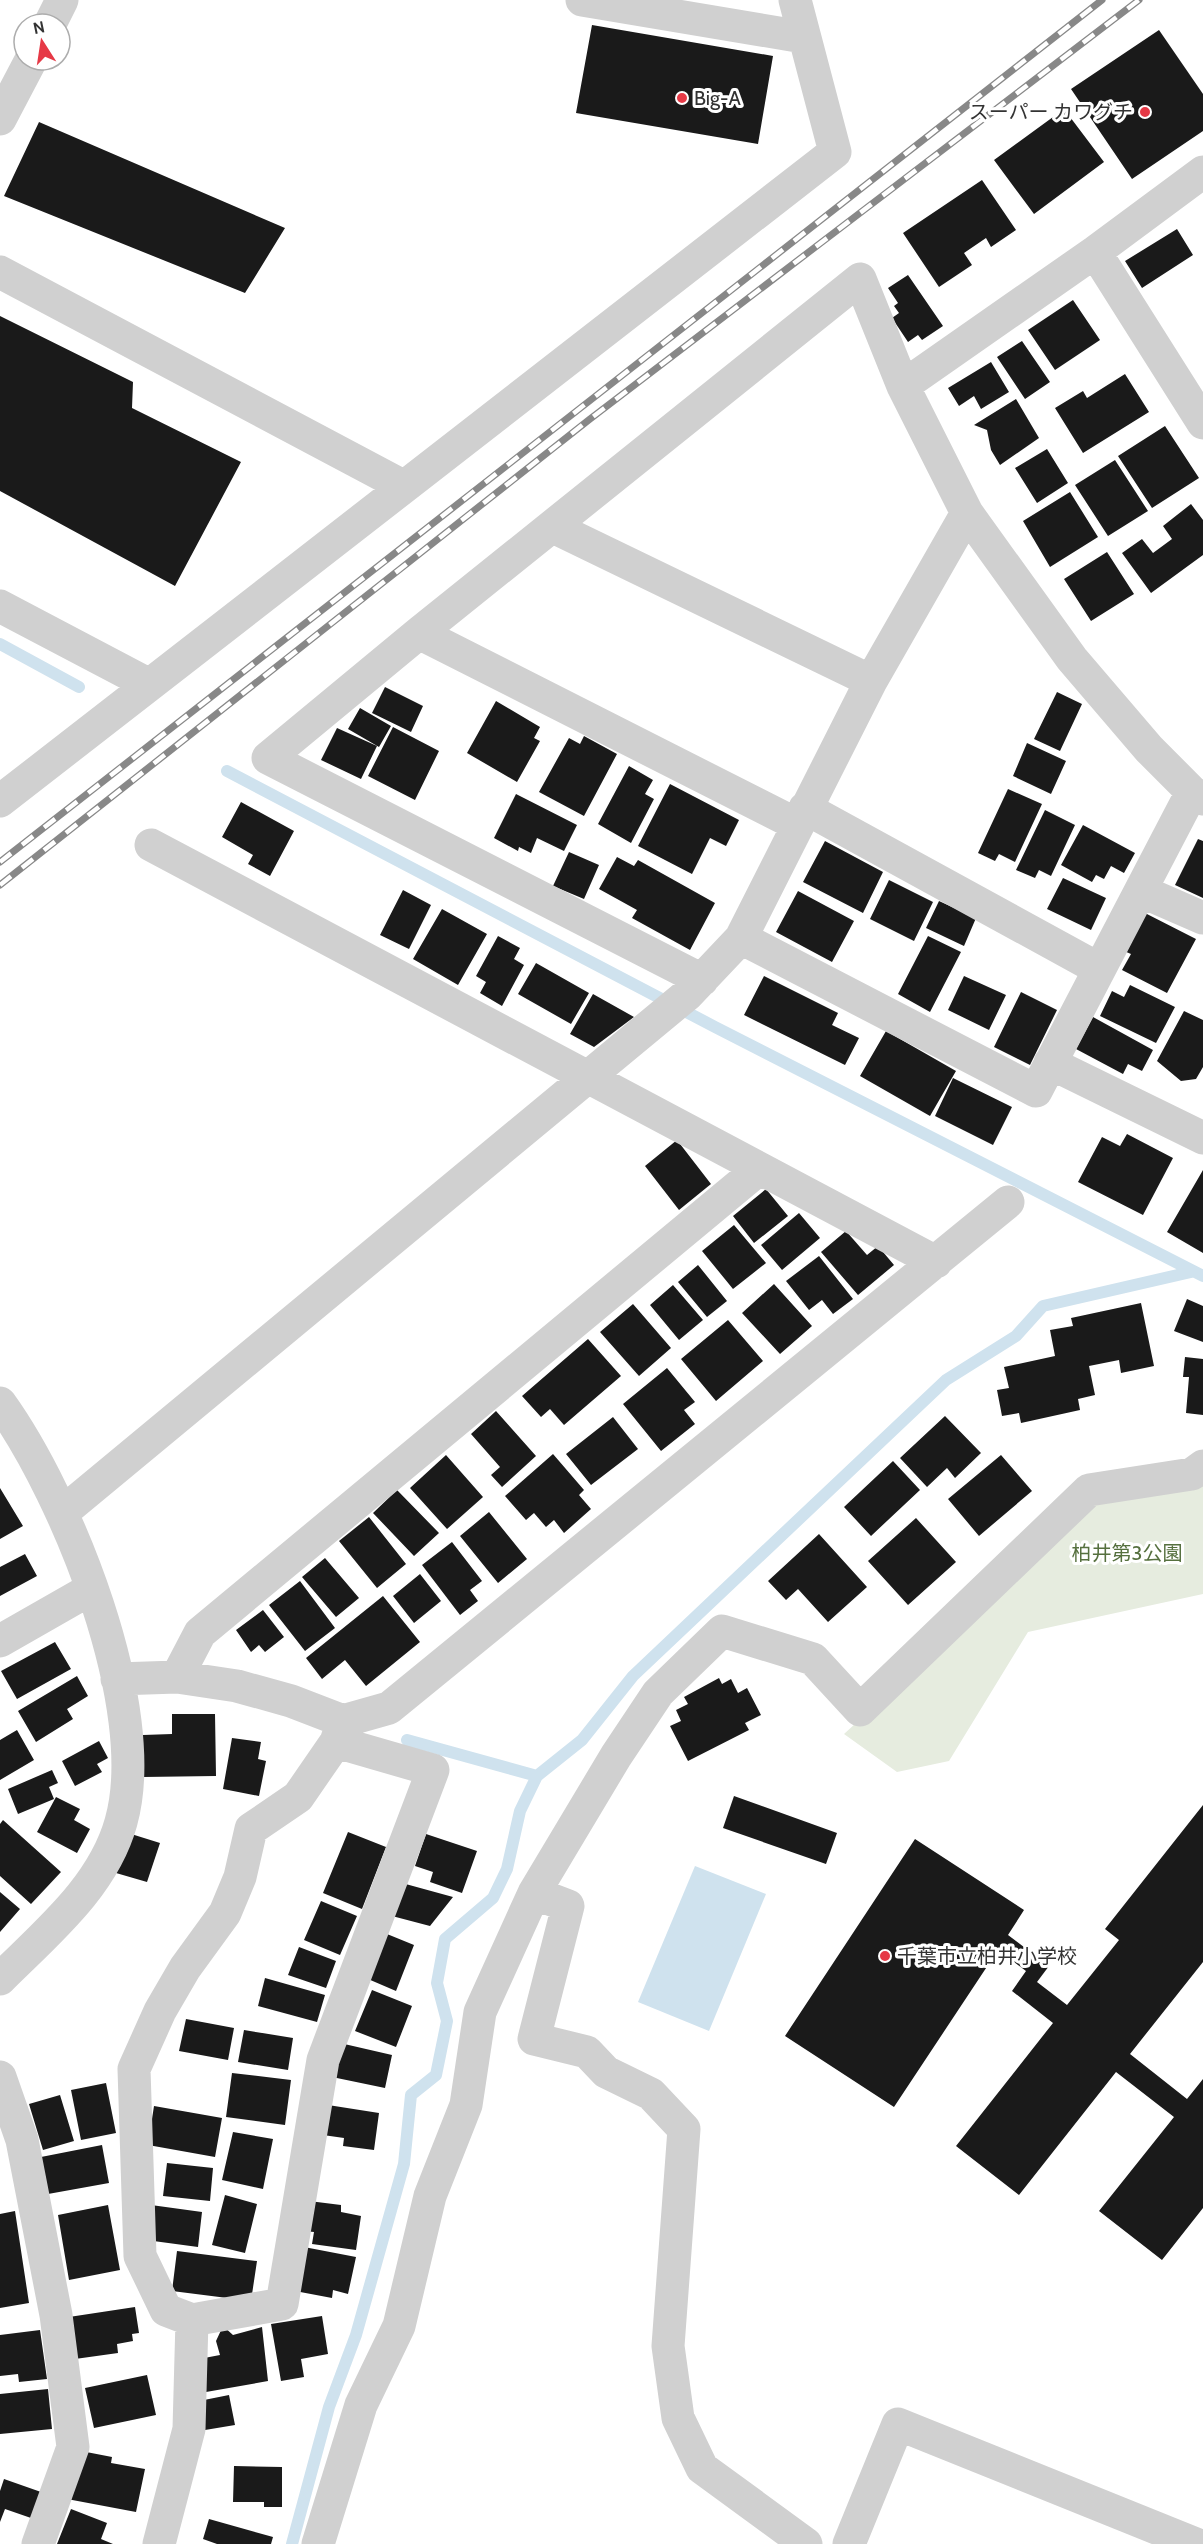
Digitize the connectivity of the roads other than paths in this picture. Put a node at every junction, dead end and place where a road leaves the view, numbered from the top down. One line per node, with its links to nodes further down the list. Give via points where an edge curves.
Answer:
1 (582, 0): 3 (street)
2 (795, 0): 3 (street)
3 (803, 37): 11 (street, via 835,152)
4 (24, 72): 5 (street)
5 (4, 104)
6 (1203, 172): 7 (street)
7 (1095, 252): 9 (street); 10 (street)
8 (0, 272): 11 (street)
9 (903, 386): 12 (street); 13 (street, via 860,279)
10 (1203, 423)
11 (403, 486): 17 (street)
12 (967, 513): 16 (street); 18 (street, via 1072,659 1149,749)
13 (553, 527): 15 (street); 16 (street)
14 (0, 606): 17 (street)
15 (419, 633): 20 (street); 26 (street, via 268,758)
16 (871, 681): 20 (street)
17 (148, 684): 19 (street)
18 (1198, 795): 22 (street)
19 (0, 801)
20 (801, 816): 24 (street); 25 (street)
21 (151, 845): 28 (street)
22 (1141, 891): 23 (street); 25 (street)
23 (1203, 918)
24 (741, 938): 26 (street); 27 (street, via 1036,1091)
25 (1099, 969): 27 (street)
26 (695, 987): 28 (street)
27 (1050, 1063): 29 (street)
28 (587, 1077): 30 (street); 35 (street)
29 (1203, 1138)
30 (759, 1168): 32 (street); 38 (street, via 200,1632)
31 (1008, 1202): 32 (street)
32 (936, 1262): 40 (street, via 389,1708)
33 (6, 1422): 35 (street)
34 (1203, 1466): 41 (street, via 1192,1474 1089,1490 860,1710 813,1659 722,1631 658,1693)
35 (63, 1512): 36 (street)
36 (91, 1589): 37 (street); 39 (street)
37 (0, 1641)
38 (177, 1677): 39 (street); 40 (street, via 237,1686 291,1701)
39 (117, 1680): 42 (street, via 126,1724 129,1777 121,1823 103,1864 72,1906)
40 (339, 1731): 44 (street, via 298,1797 251,1829 240,1877 225,1913 185,1968 134,2069 140,2256 166,2310); 44 (street, via 433,1770 323,2060 282,2304)
41 (534, 1893): 48 (street, via 480,2012 466,2105 430,2196 399,2325 361,2405); 49 (street, via 568,1906 534,2039 587,2052 606,2072 651,2094 684,2129 668,2346 678,2418 702,2468)
42 (0, 1979)
43 (0, 2077): 46 (street, via 21,2140 54,2304 73,2447)
44 (192, 2320): 47 (street, via 189,2429)
45 (1185, 2542): 50 (street, via 898,2424)
46 (38, 2544)
47 (159, 2544)
48 (318, 2544)
49 (806, 2544)
50 (849, 2544)

